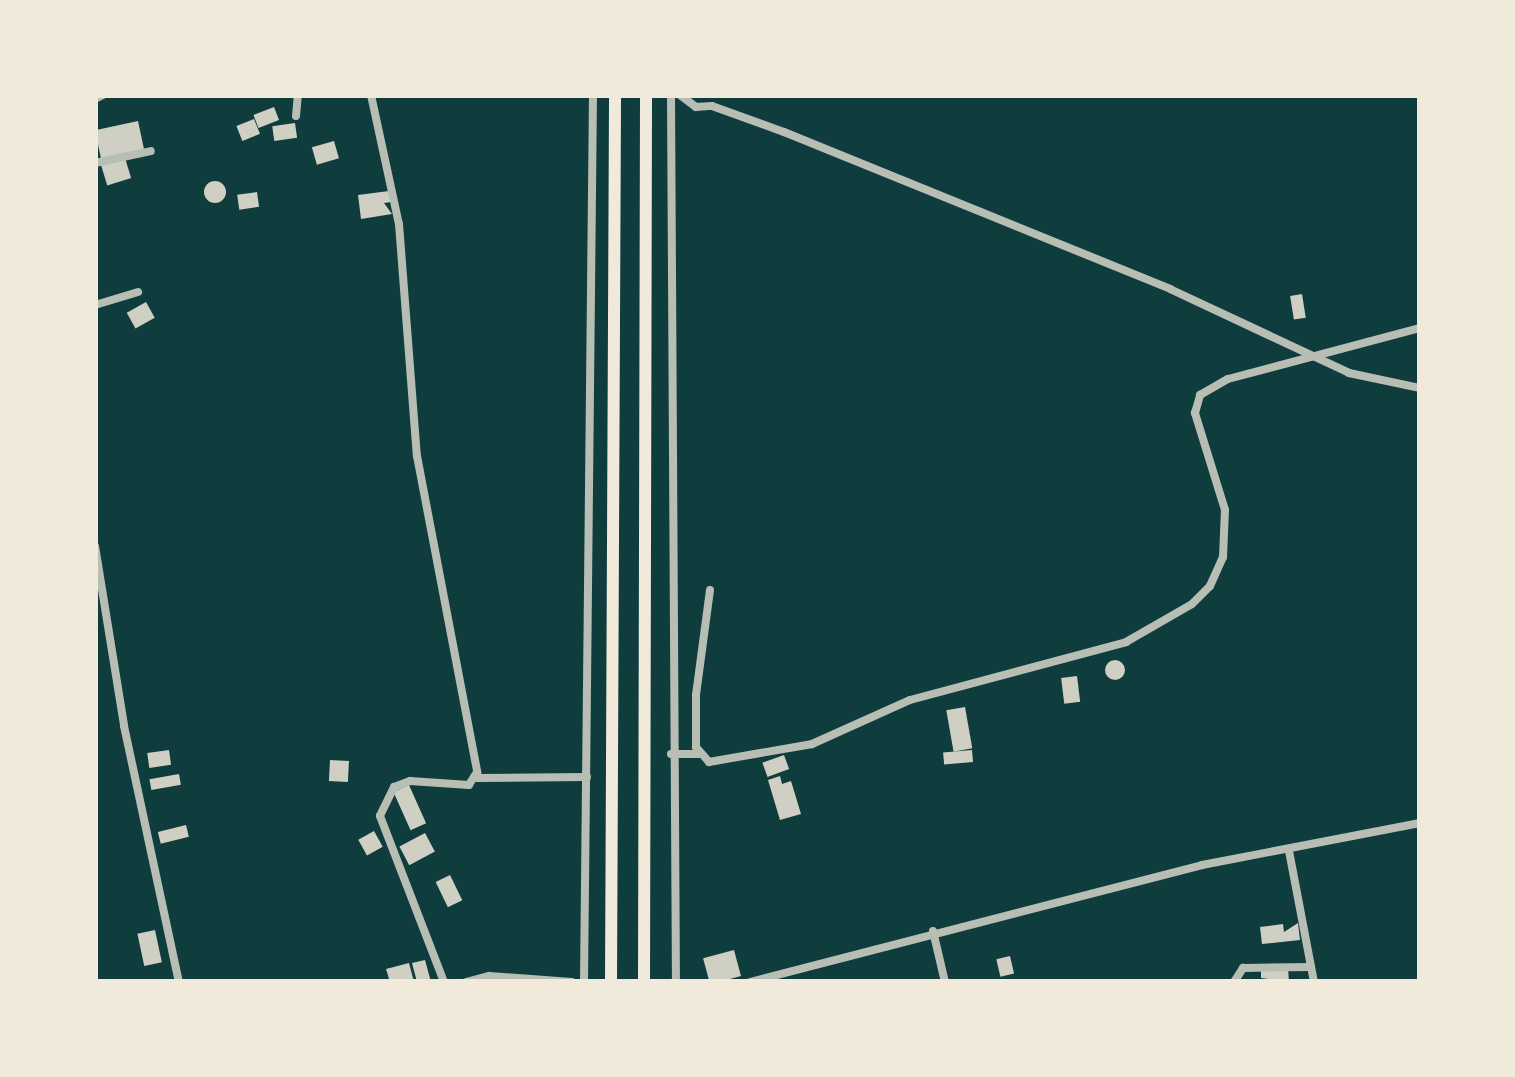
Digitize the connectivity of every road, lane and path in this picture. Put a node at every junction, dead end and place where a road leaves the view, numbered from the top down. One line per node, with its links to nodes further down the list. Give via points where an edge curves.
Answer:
1 (104, 95): 9 (street)
2 (298, 95): 10 (street)
3 (371, 95): 23 (street, via 393,177 417,456)
4 (592, 95): 22 (street)
5 (616, 95): 33 (highway)
6 (646, 95): 34 (highway)
7 (671, 95): 20 (street)
8 (680, 95): 16 (street, via 696,108 712,106 784,132)
9 (95, 99)
10 (296, 116)
11 (151, 151): 12 (street)
12 (95, 164)
13 (138, 292): 14 (street)
14 (95, 305)
15 (1420, 328): 16 (street)
16 (1318, 354): 17 (street, via 1361,377); 21 (street, via 1228,379 1200,395 1195,413 1220,488 1226,537 1210,586 1170,620 1111,647 1038,660 910,700 812,744 716,763)
17 (1420, 388)
18 (95, 546): 28 (street, via 124,726)
19 (710, 590): 21 (street, via 696,694)
20 (672, 754): 21 (street); 35 (street)
21 (700, 754)
22 (587, 777): 23 (street); 32 (street)
23 (477, 778): 29 (street, via 469,785 410,781 388,794 380,816)
24 (1420, 823): 25 (street)
25 (1289, 851): 26 (street, via 1202,865 1101,895); 27 (street)
26 (933, 931): 36 (street); 37 (street)
27 (1311, 967): 38 (street, via 1243,968); 39 (street)
28 (178, 982)
29 (444, 982)
30 (466, 982): 31 (street, via 489,976)
31 (572, 982)
32 (584, 982)
33 (611, 982)
34 (644, 982)
35 (676, 982)
36 (750, 982)
37 (944, 982)
38 (1234, 982)
39 (1314, 982)

